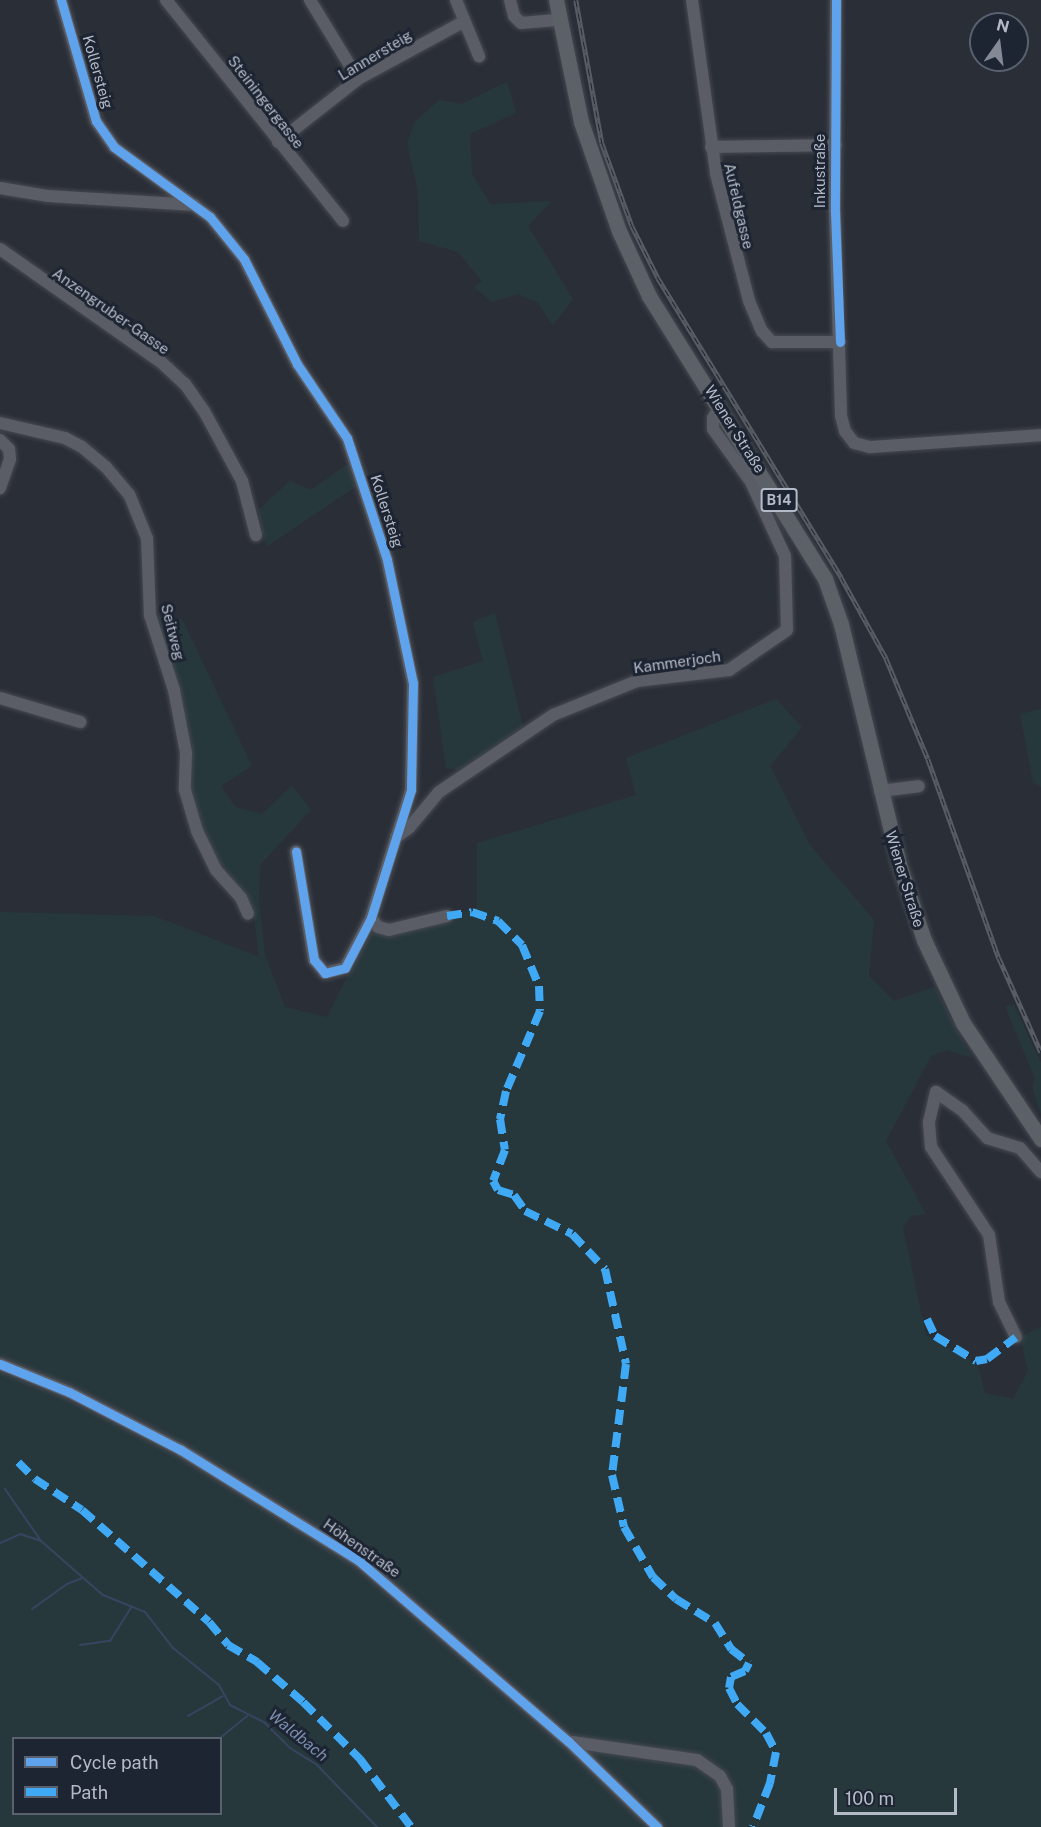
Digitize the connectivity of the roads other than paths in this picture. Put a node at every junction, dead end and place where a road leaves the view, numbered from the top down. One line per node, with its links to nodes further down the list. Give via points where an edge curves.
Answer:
1 (61, 0): 17 (street, Kollersteig, via 96,121 105,136 114,147)
2 (166, 0): 13 (street, Steiningergasse)
3 (310, 0): 12 (street)
4 (456, 0): 10 (street)
5 (510, 0): 9 (street, via 514,16 521,23)
6 (556, 0): 9 (main road, Wiener Straße / B14)
7 (692, 0): 15 (street, Aufeldgasse)
8 (836, 0): 14 (street, Inkustraße)
9 (559, 20): 21 (main road, Wiener Straße / B14, via 581,122 619,231 649,296)
10 (463, 22): 11 (street); 12 (street, Lannersteig)
11 (479, 56)
12 (358, 79): 13 (street, Lannersteig)
13 (278, 142): 18 (street, Steiningergasse)
14 (836, 145): 15 (street); 20 (street, Inkustraße)
15 (711, 147): 20 (street, Aufeldgasse, via 744,289 765,336 772,342)
16 (0, 188): 17 (street, via 59,198)
17 (195, 205): 31 (street, Kollersteig, via 225,231 238,250 297,364 347,438 377,528 413,683 411,790)
18 (343, 221)
19 (0, 249): 26 (street, Anzengruber-Gasse, via 161,362 185,384 242,481)
20 (840, 342): 23 (street, Inkustraße, via 842,420 847,435 857,444 888,446)
21 (720, 407): 30 (main road, Wiener Straße / B14, via 825,579 841,624); 31 (street, Kammerjoch, via 713,417 713,429 751,482 785,556 787,630 729,670 637,681 554,715 439,792)
22 (0, 423): 33 (street, Seitweg, via 65,438 82,447 114,476 141,518 147,538 150,615 174,690 186,753 185,790 197,831 216,870 241,898)
23 (1041, 435)
24 (0, 440): 25 (street, via 9,449 10,459)
25 (0, 488)
26 (256, 535)
27 (0, 698): 28 (street)
28 (80, 722)
29 (919, 786): 30 (street)
30 (880, 791): 36 (main road, Wiener Straße / B14, via 924,940 967,1031)
31 (396, 837): 35 (street, Kollersteig)
32 (296, 851): 35 (street, Kollersteig, via 317,966 325,973 345,968)
33 (248, 914)
34 (447, 916): 35 (street, via 389,930 378,927)
35 (371, 918)
36 (1041, 1139)
37 (1041, 1172): 38 (street, via 1020,1148 987,1138 962,1110 936,1092 929,1122 931,1147 989,1235 999,1302)
38 (1016, 1337)
39 (0, 1364): 40 (street, Höhenstraße, via 69,1392 209,1466 358,1560)
40 (568, 1740): 41 (street, Höhenstraße); 42 (street, via 697,1760 720,1776 727,1789)
41 (657, 1827)
42 (729, 1827)

